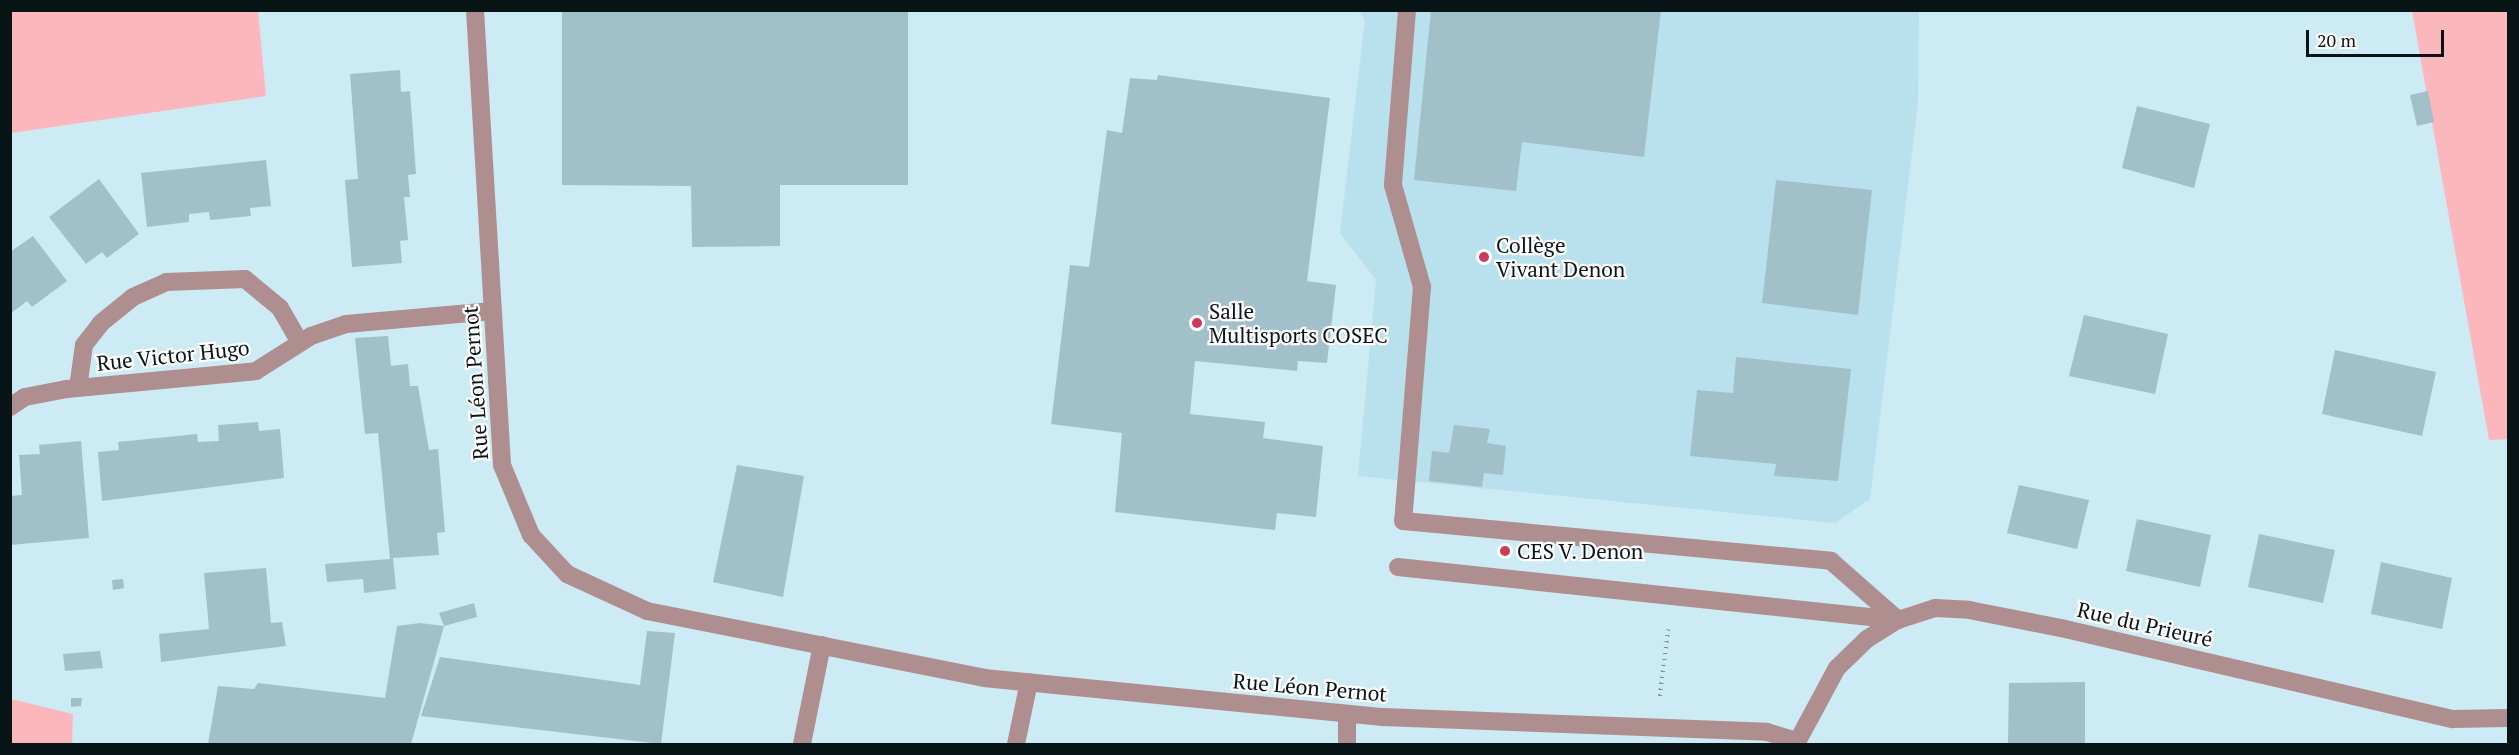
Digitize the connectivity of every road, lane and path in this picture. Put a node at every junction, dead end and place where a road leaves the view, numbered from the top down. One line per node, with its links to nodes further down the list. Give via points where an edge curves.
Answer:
1 (475, 10): 3 (street, Rue Léon Pernot)
2 (1407, 10): 8 (street, via 1393,185 1422,287 1403,521 1831,561)
3 (492, 311): 4 (street, Rue Victor Hugo, via 346,324); 9 (street, Rue Léon Pernot, via 502,465 531,536 567,574 647,611)
4 (300, 342): 5 (street, Rue Victor Hugo, via 256,371); 5 (street, Rue Victor Hugo, via 280,308 245,279 166,282 133,297 101,323 84,345)
5 (78, 388): 6 (street, Rue Victor Hugo, via 25,397)
6 (10, 407)
7 (1398, 567): 8 (street)
8 (1898, 620): 11 (street, Rue du Prieuré, via 1867,639 1837,668); 13 (street, Rue du Prieuré, via 1935,609 1968,609 2453,718)
9 (822, 645): 10 (street, Rue Léon Pernot); 15 (street)
10 (1029, 682): 12 (street, Rue Léon Pernot); 16 (street)
11 (1811, 711): 14 (street, Rue Léon Pernot)
12 (1347, 714): 14 (street, Rue Léon Pernot, via 1767,732); 17 (street)
13 (2508, 718)
14 (1797, 743)
15 (802, 744)
16 (1016, 744)
17 (1347, 744)

